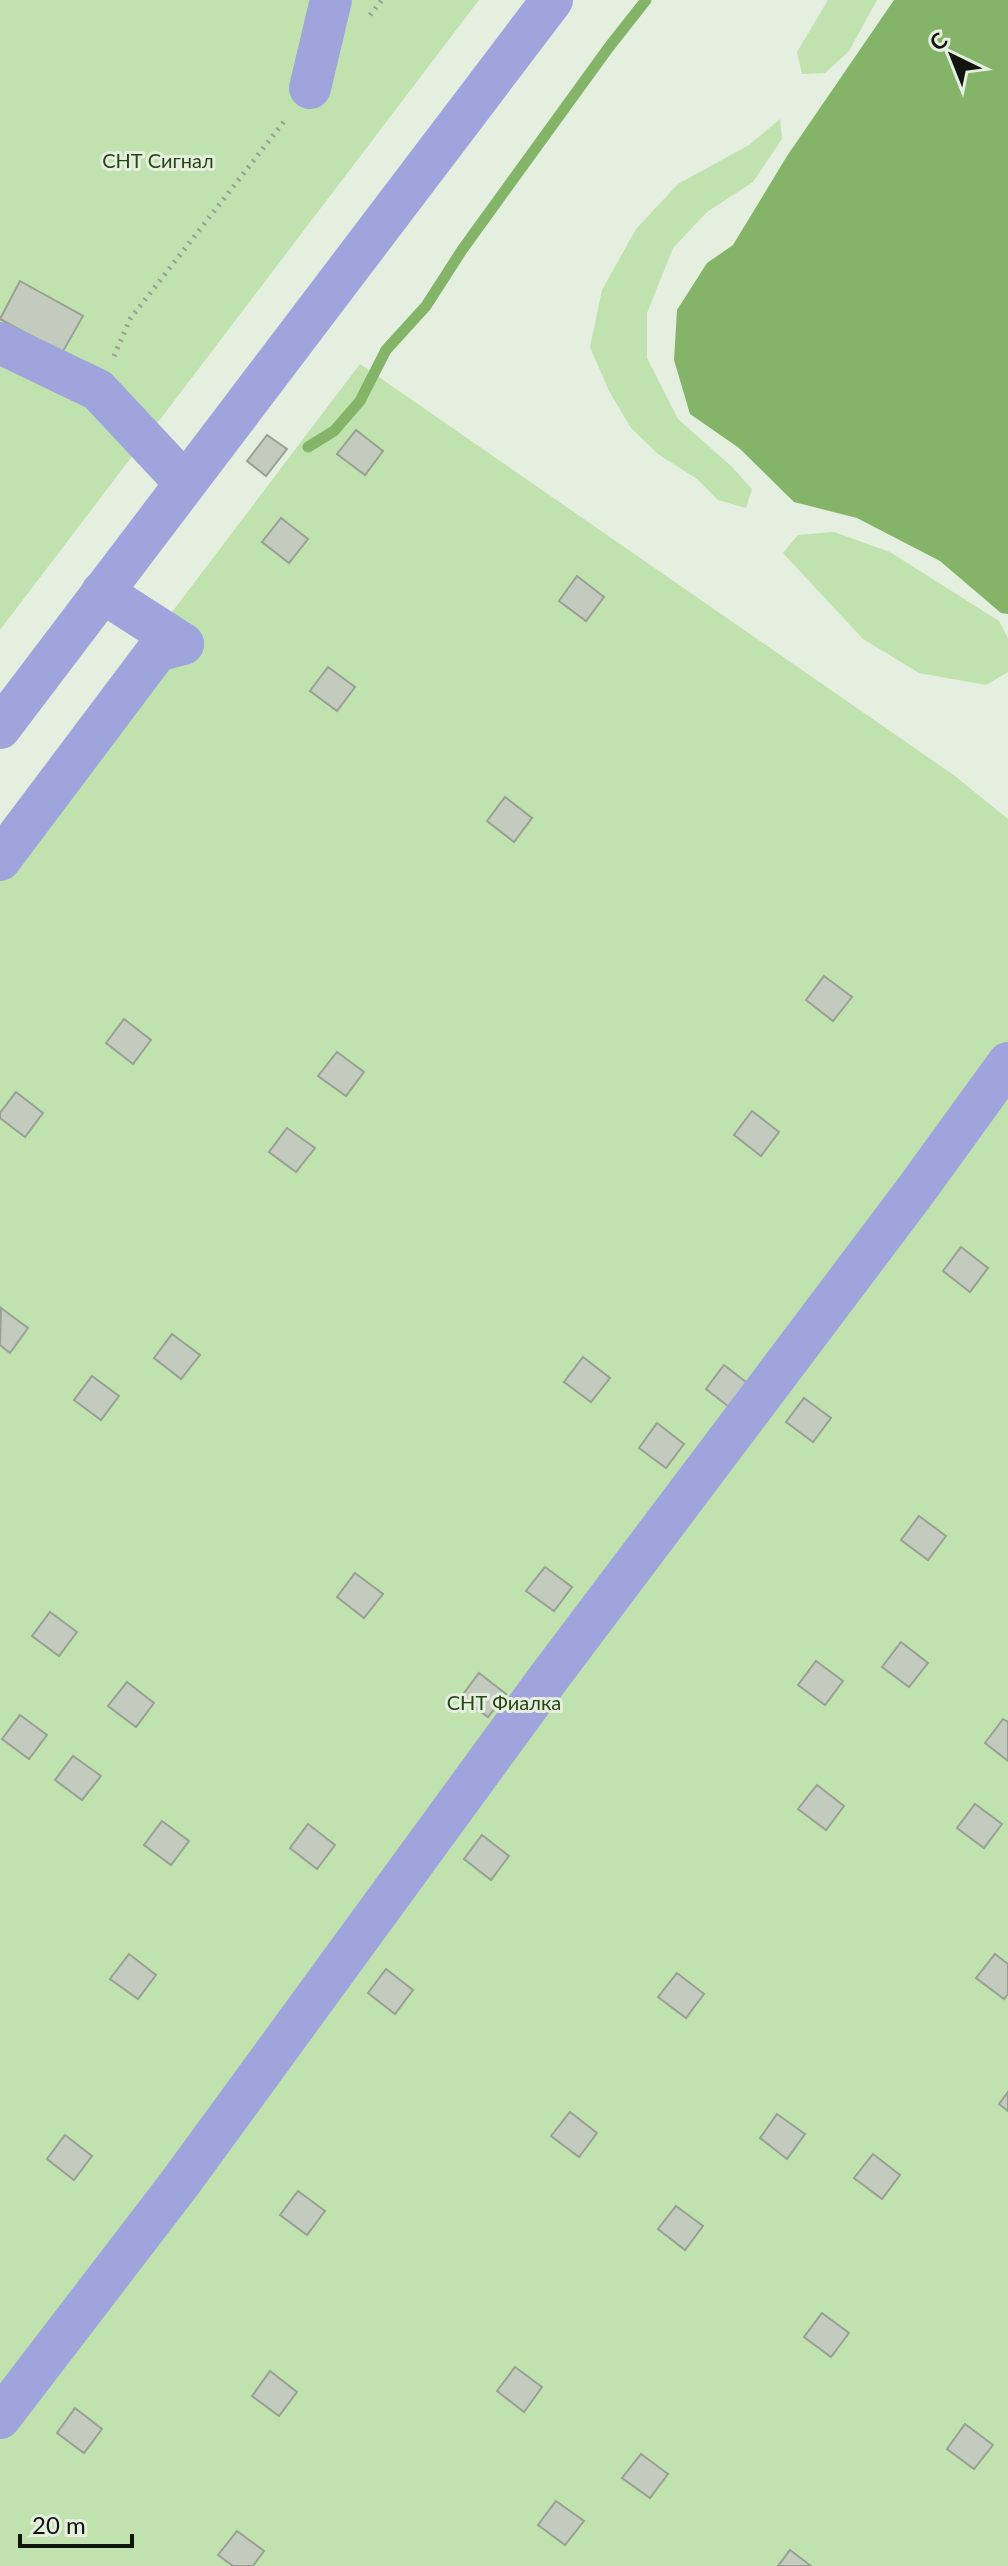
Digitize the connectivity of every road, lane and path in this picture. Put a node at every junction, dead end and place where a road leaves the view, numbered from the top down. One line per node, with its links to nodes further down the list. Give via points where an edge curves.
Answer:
1 (382, 0): 3 (path)
2 (552, 0): 7 (street)
3 (348, 11): 4 (street)
4 (310, 88): 6 (path, via 130,319)
5 (0, 343): 6 (street)
6 (98, 390): 7 (street)
7 (185, 483): 8 (street)
8 (102, 592): 9 (street); 10 (street, via 183,644 157,651)
9 (0, 728)
10 (0, 860)
11 (1008, 1063): 12 (street)
12 (0, 2418)

